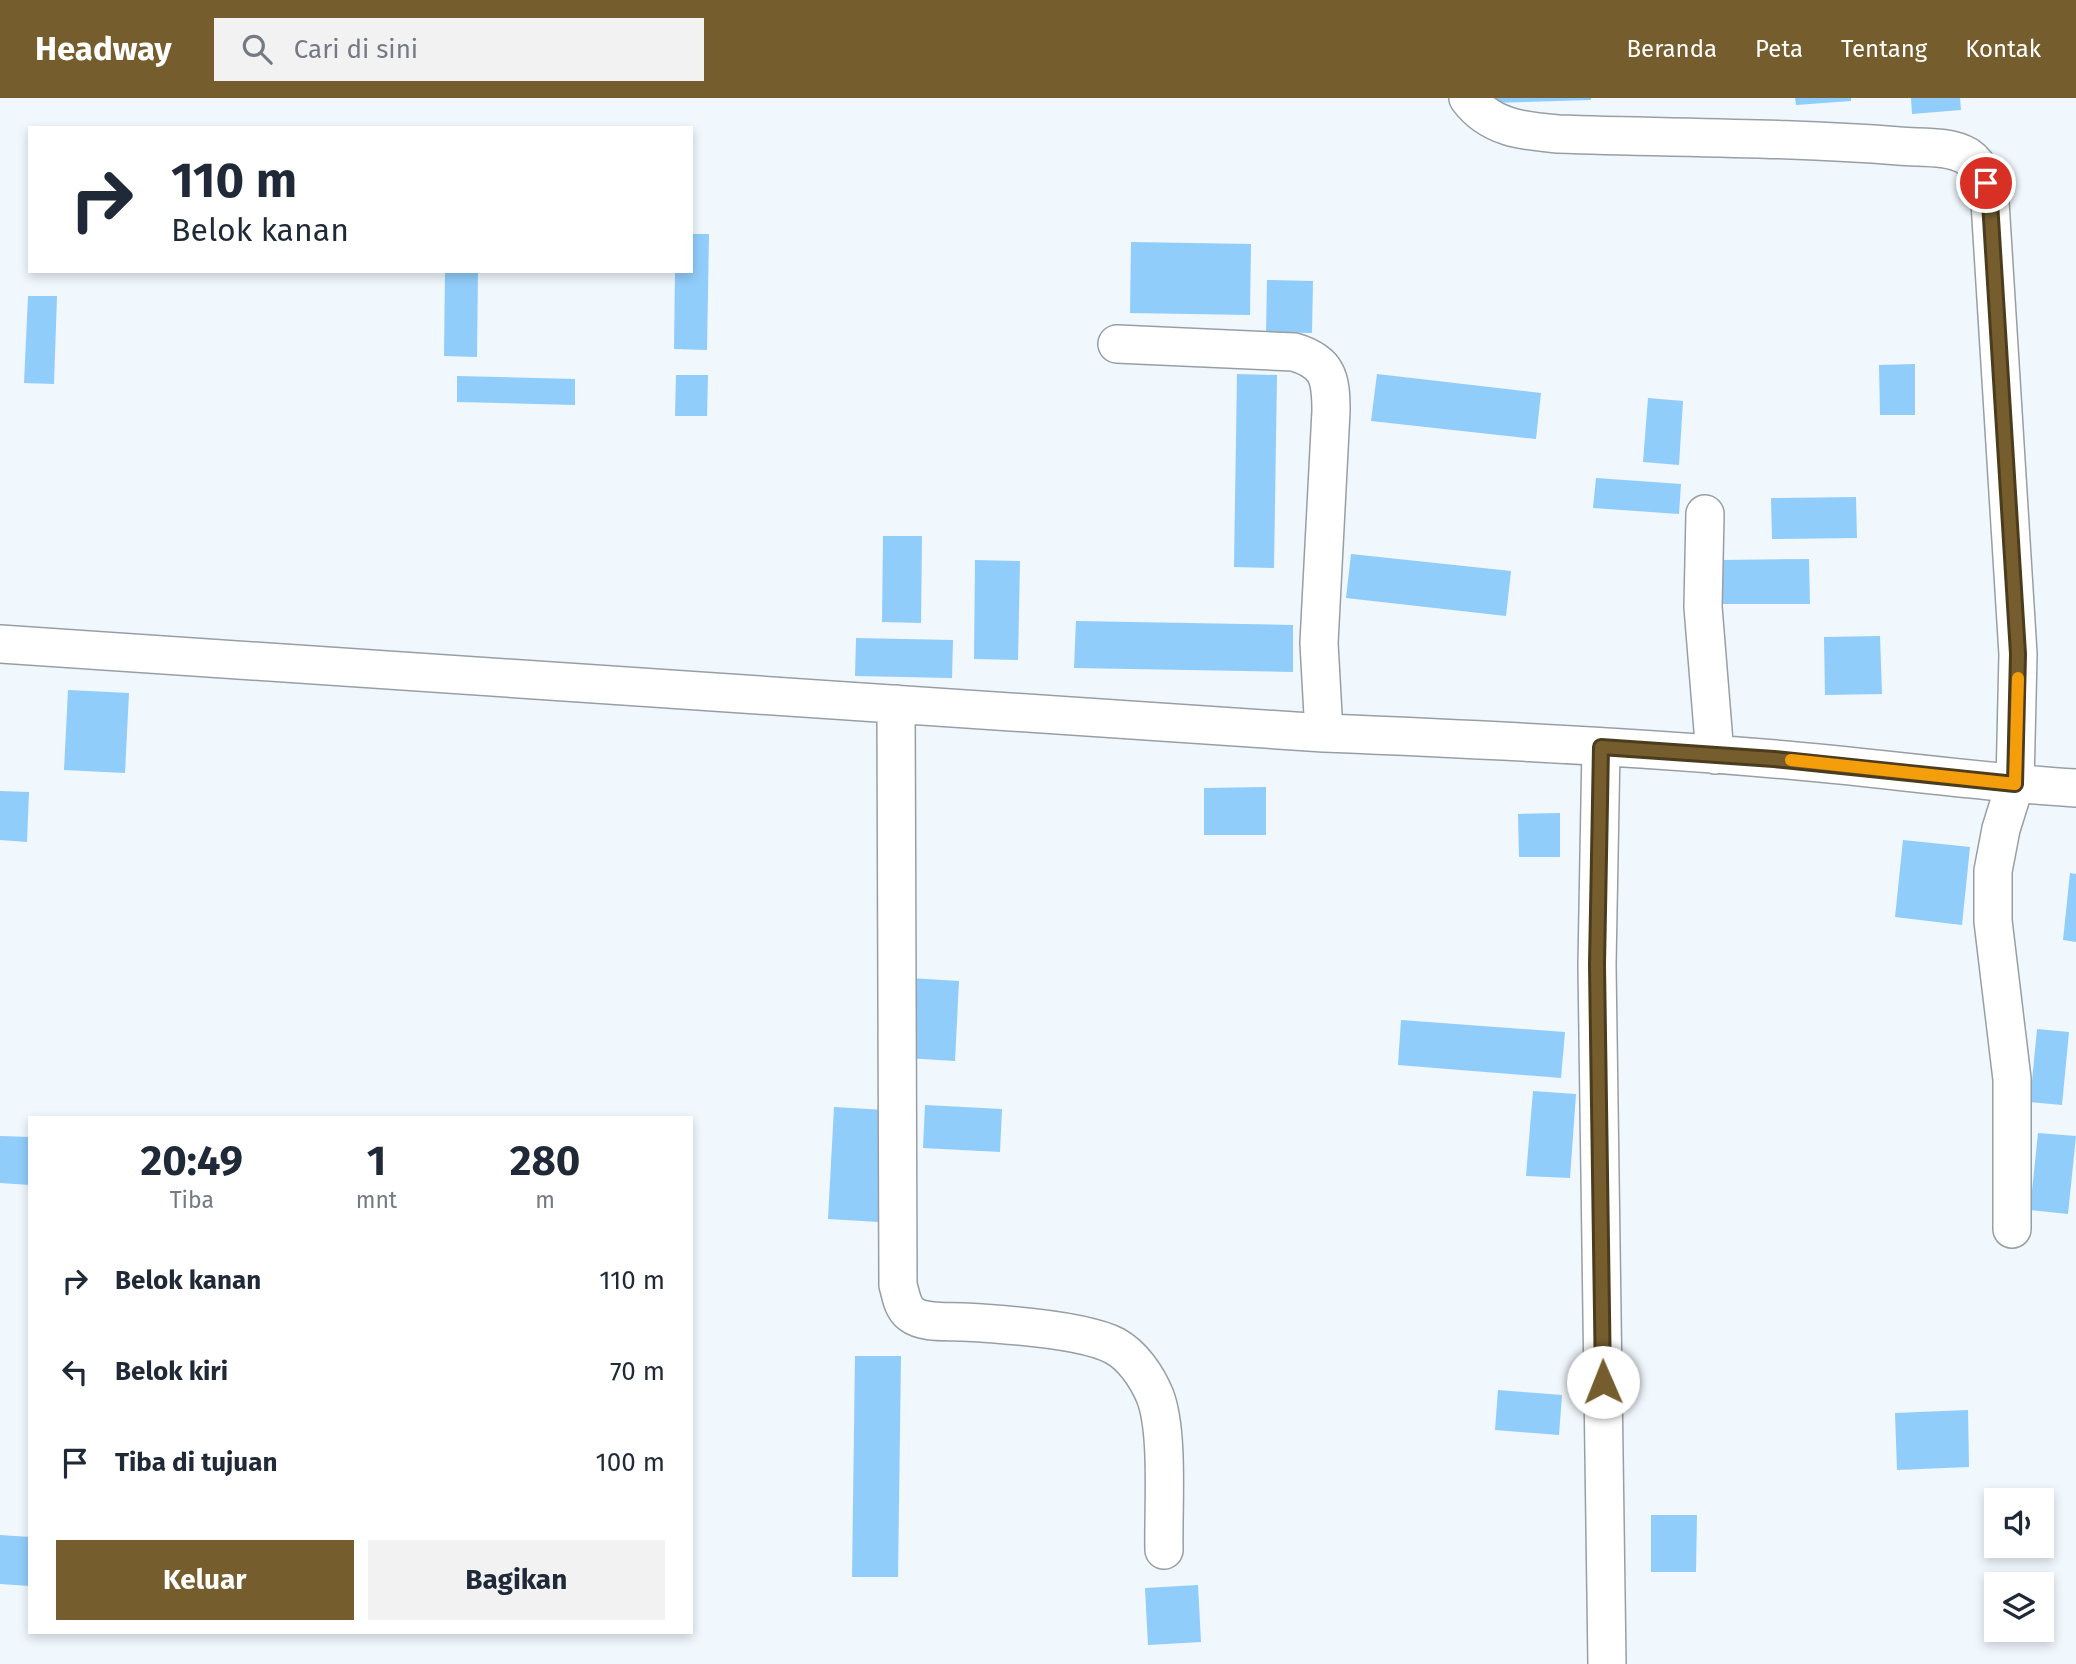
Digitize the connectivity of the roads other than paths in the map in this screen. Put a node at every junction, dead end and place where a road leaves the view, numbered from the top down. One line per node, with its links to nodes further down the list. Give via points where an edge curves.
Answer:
1 (1468, 98): 9 (street, via 1489,120 1520,131 1866,143 1951,150 1977,165 1990,202 2018,640)
2 (1116, 344): 6 (street, via 1294,352 1313,357 1325,370 1331,411 1319,643)
3 (1706, 513): 8 (street, via 1703,607)
4 (0, 644): 5 (street)
5 (896, 704): 6 (street); 12 (street, via 898,1285 902,1302 910,1314 925,1320 1001,1324 1084,1336 1116,1346 1139,1367 1156,1397 1163,1441)
6 (1324, 733): 7 (street)
7 (1601, 747): 8 (street); 13 (street, via 1597,965)
8 (1715, 755): 9 (street)
9 (2015, 784): 10 (street); 11 (street, via 1993,871 1993,921 2012,1079)
10 (2076, 788)
11 (2012, 1229)
12 (1164, 1550)
13 (1607, 1664)

